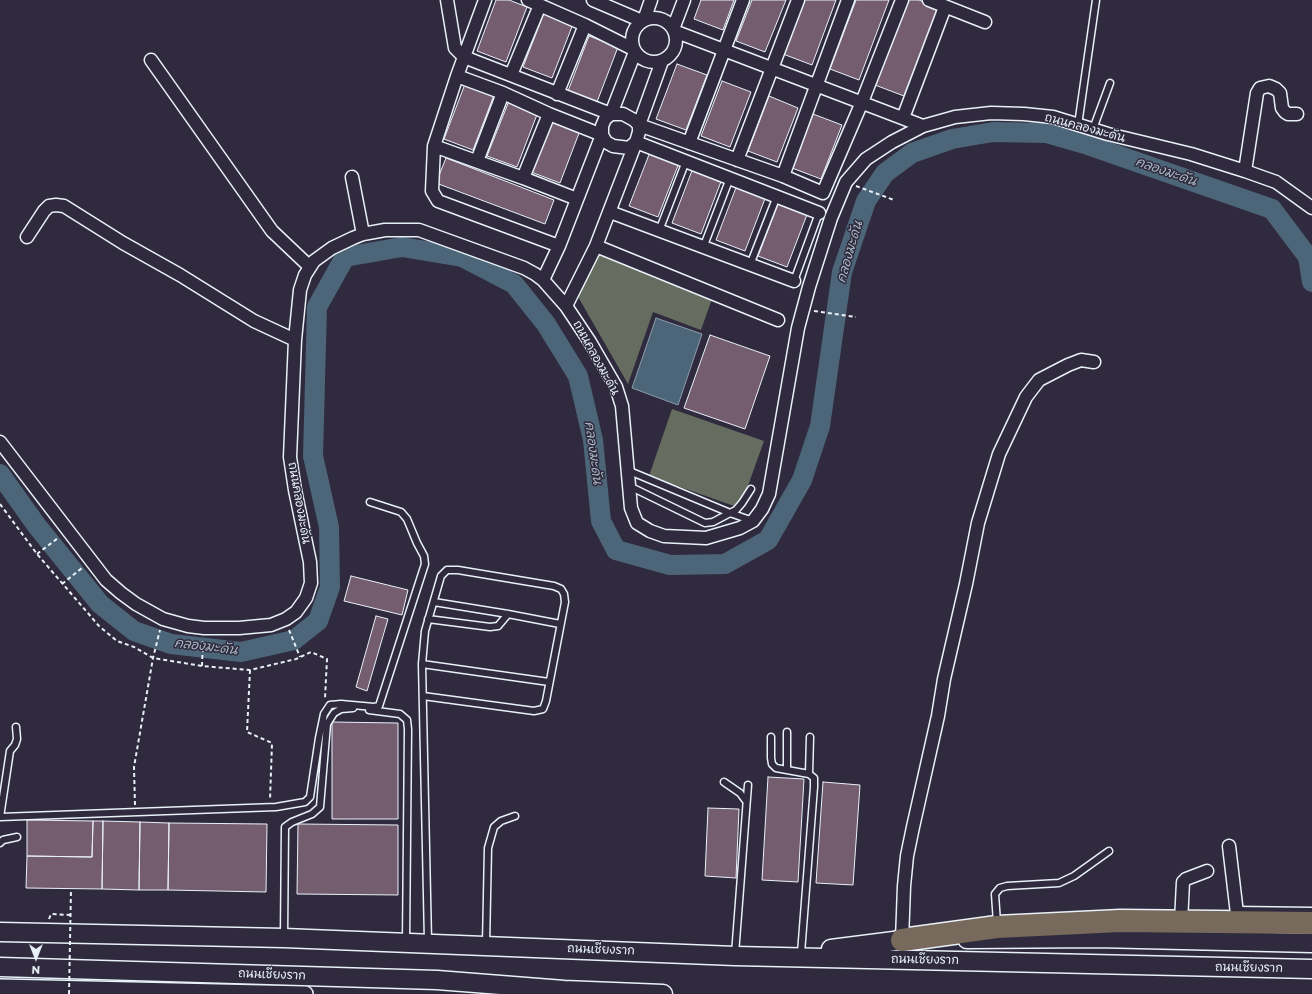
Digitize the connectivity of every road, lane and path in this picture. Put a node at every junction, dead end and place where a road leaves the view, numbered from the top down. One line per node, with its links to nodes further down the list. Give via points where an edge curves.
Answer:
1 (447, 0): 21 (street, via 455,48)
2 (485, 0): 21 (street)
3 (528, 0): 13 (street)
4 (593, 0): 15 (street)
5 (651, 0): 15 (street)
6 (684, 0): 18 (street)
7 (743, 0): 20 (street)
8 (798, 0): 24 (street)
9 (848, 0): 28 (street)
10 (902, 0): 31 (street)
11 (929, 0): 14 (street)
12 (1096, 0): 37 (lane)
13 (540, 5): 17 (street); 25 (street)
14 (945, 7): 16 (street); 35 (street)
15 (643, 20): 18 (street, via 660,18); 19 (street, via 634,30)
16 (985, 22)
17 (585, 25): 19 (street); 30 (street)
18 (674, 30): 20 (street); 23 (street, via 674,50)
19 (634, 50): 23 (street, via 642,59 649,62); 33 (street)
20 (724, 50): 24 (street); 42 (street)
21 (464, 57): 25 (street); 26 (street)
22 (151, 60): 66 (street, via 272,232)
23 (662, 61): 36 (street)
24 (773, 68): 28 (street); 44 (street)
25 (510, 75): 30 (street)
26 (457, 76): 29 (street); 43 (street)
27 (1110, 83): 39 (lane)
28 (816, 85): 31 (street); 49 (street)
29 (503, 93): 32 (street); 45 (street)
30 (557, 94): 33 (street)
31 (862, 102): 35 (street); 49 (street, via 823,193)
32 (549, 114): 40 (street); 50 (street)
33 (611, 114): 36 (street, via 623,114); 40 (street, via 602,126)
34 (1297, 114): 47 (street, via 1285,112 1280,93 1276,89 1269,86 1260,88)
35 (903, 118): 38 (street)
36 (639, 125): 41 (street); 42 (street)
37 (1078, 125): 38 (street, ถนนคลองมะดัน, via 1053,117 991,113 954,117); 39 (street, ถนนคลองมะดัน)
38 (923, 126): 81 (street, ถนนคลองมะดัน, via 879,149 866,159 846,182 839,198 811,280 798,328 769,494)
39 (1093, 129): 47 (street, ถนนคลองมะดัน, via 1191,154)
40 (602, 135): 41 (street, via 606,142 613,146 629,148); 54 (street)
41 (636, 142): 46 (street); 57 (street)
42 (689, 143): 44 (street)
43 (434, 146): 45 (street); 62 (street, via 432,191 438,201)
44 (737, 160): 49 (street)
45 (477, 161): 50 (street)
46 (686, 161): 51 (street); 59 (lane)
47 (1245, 171): 56 (street, ถนนคลองมะดัน, via 1276,182)
48 (352, 176): 60 (street)
49 (783, 176)
50 (523, 178): 54 (street)
51 (730, 178): 53 (street); 64 (lane)
52 (856, 186): 55 (path)
53 (777, 196): 58 (street); 65 (lane)
54 (577, 199): 62 (street)
55 (894, 200)
56 (1312, 208)
57 (610, 212): 59 (street); 63 (street)
58 (819, 213): 68 (lane)
59 (658, 231): 64 (street)
60 (363, 234): 66 (street, ถนนคลองมะดัน, via 332,248); 67 (street, ถนนคลองมะดัน, via 385,230 419,230 524,268)
61 (27, 238): 73 (street, via 49,206 64,206 254,321)
62 (559, 246): 67 (street)
63 (596, 246): 69 (street); 72 (street)
64 (703, 248): 65 (street)
65 (750, 265): 68 (street)
66 (310, 267): 73 (street, ถนนคลองมะดัน, via 300,290)
67 (543, 280): 69 (street, ถนนคลองมะดัน)
68 (794, 281)
69 (566, 306): 76 (street, ถนนคลองมะดัน, via 616,387 622,406)
70 (813, 311): 71 (path)
71 (856, 317)
72 (778, 320)
73 (295, 340): 75 (street, ถนนคลองมะดัน, via 290,457 310,562 311,583 306,598 296,612 270,625 218,628 188,626 163,619 136,604 106,580)
74 (1094, 362): 127 (street, via 1081,360 1039,380 1026,397 999,454 978,523 907,856)
75 (0, 442)
76 (628, 470): 77 (street, ถนนคลองมะดัน); 80 (lane)
77 (629, 486): 80 (lane, via 705,523 713,522); 81 (street, ถนนคลองมะดัน, via 631,508 637,523 664,536 706,538 740,528)
78 (751, 488): 80 (lane, via 742,503)
79 (370, 502): 108 (lane, via 401,512 407,519 426,564 381,702 379,706 374,707 330,705 324,714 310,797 305,802)
80 (730, 513): 81 (lane)
81 (753, 521)
82 (62, 534): 83 (path)
83 (38, 554)
84 (87, 565): 85 (path)
85 (62, 584)
86 (434, 602): 87 (lane); 88 (lane); 89 (lane, via 441,576 447,570 554,586 561,589 564,594 565,602)
87 (508, 614): 88 (lane, via 498,626 490,627); 89 (lane)
88 (428, 619): 94 (lane)
89 (560, 624): 97 (lane)
90 (160, 628): 109 (path, via 134,767)
91 (289, 628): 93 (path)
92 (204, 634): 95 (path)
93 (299, 656)
94 (422, 664): 97 (lane); 98 (lane)
95 (202, 666)
96 (250, 670): 108 (path, via 247,732 272,743)
97 (549, 682): 98 (lane, via 543,709 534,711)
98 (423, 696): 129 (lane)
99 (16, 727): 111 (lane, via 17,739 10,751)
100 (787, 732): 103 (lane)
101 (772, 737): 103 (lane, via 772,764 776,768)
102 (810, 737): 104 (lane)
103 (787, 769): 104 (lane)
104 (809, 774): 132 (lane, via 814,778 814,787)
105 (724, 782): 107 (lane, via 740,793)
106 (748, 785): 107 (lane)
107 (746, 801): 133 (lane)
108 (270, 807): 109 (lane)
109 (135, 812): 111 (lane)
110 (515, 816): 131 (lane, via 501,821 494,827 488,848)
111 (0, 817)
112 (17, 837): 113 (lane)
113 (0, 842)
114 (1229, 846): 121 (street)
115 (1110, 851): 124 (lane, via 1074,876 1059,883 1000,888 995,894)
116 (1208, 871): 122 (street, via 1186,878 1183,882)
117 (71, 889): 120 (path, bridge)
118 (1312, 911): 121 (lane)
119 (51, 914): 120 (path)
120 (70, 915): 139 (path, bridge)
121 (1244, 918): 122 (highway); 123 (highway)
122 (1181, 922): 124 (highway, via 1120,921)
123 (1312, 923)
124 (997, 927): 127 (highway)
125 (0, 932): 126 (main road)
126 (284, 938): 128 (main road); 128 (lane, via 285,827 320,808 327,724 334,713 349,708 400,714 407,720)
127 (902, 940): 130 (main road, via 1096,938); 132 (main road)
128 (406, 942): 129 (main road)
129 (428, 943): 131 (main road)
130 (1312, 943)
131 (486, 945): 133 (main road, ถนนเชียงราก)
132 (801, 953): 134 (main road)
133 (735, 956): 134 (main road, ถนนเชียงราก)
134 (783, 957): 136 (main road, ถนนเชียงราก)
135 (0, 966): 138 (main road, ถนนเชียงราก, via 437,980)
136 (1312, 969)
137 (0, 987): 140 (street)
138 (564, 990): 141 (street); 142 (main road, ถนนเชียงราก)
139 (69, 994)
140 (297, 994)
141 (500, 994)
142 (663, 994)

